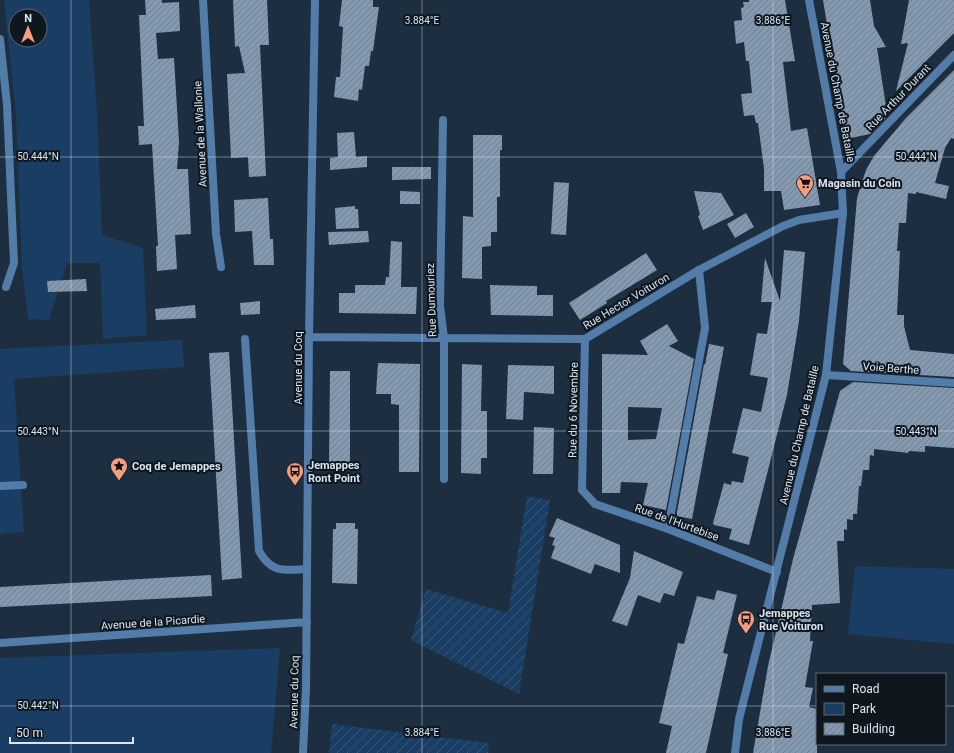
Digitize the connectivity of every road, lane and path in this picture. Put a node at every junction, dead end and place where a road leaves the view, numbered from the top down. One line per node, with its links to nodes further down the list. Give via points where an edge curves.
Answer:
1 (203, 0): 9 (street, Avenue de la Wallonie)
2 (315, 0): 12 (street, Avenue du Coq)
3 (809, 0): 7 (street, Avenue du Champ de Bataille)
4 (0, 39): 11 (street, via 7,105 14,263)
5 (954, 55): 7 (street, Rue Arthur Durant)
6 (443, 120): 13 (street, Rue Dumouriez, via 440,306)
7 (841, 172): 8 (street, Avenue du Champ de Bataille)
8 (843, 213): 10 (street, Rue Hector Voituron, via 799,220 783,226); 16 (street, Avenue du Champ de Bataille)
9 (220, 267)
10 (699, 270): 15 (street, Rue Hector Voituron); 22 (street, via 705,328)
11 (6, 287)
12 (309, 337): 13 (street, Rue Hector Voituron); 23 (street, Avenue du Coq)
13 (444, 338): 15 (street, Rue Hector Voituron); 18 (street, Rue Dumouriez)
14 (245, 339): 23 (street, via 259,551 266,562 281,570)
15 (585, 339): 19 (street, Rue du 6 Novembre)
16 (826, 375): 17 (street, Voie Berthe); 24 (street, Avenue du Champ de Bataille)
17 (954, 383)
18 (444, 479)
19 (582, 481): 22 (street, Rue de l'Hurtebise, via 582,490 595,504)
20 (23, 485): 21 (street)
21 (0, 486)
22 (668, 529): 24 (street, Rue de l'Hurtebise)
23 (307, 569): 25 (street, Avenue du Coq)
24 (777, 572): 30 (street, Avenue du Champ de Bataille, via 739,719)
25 (307, 622): 26 (street, Avenue de la Picardie); 27 (street, Avenue du Coq)
26 (0, 643)
27 (304, 737): 28 (street, Avenue du Coq); 29 (street, Avenue du Coq)
28 (296, 753)
29 (303, 753)
30 (735, 753)

